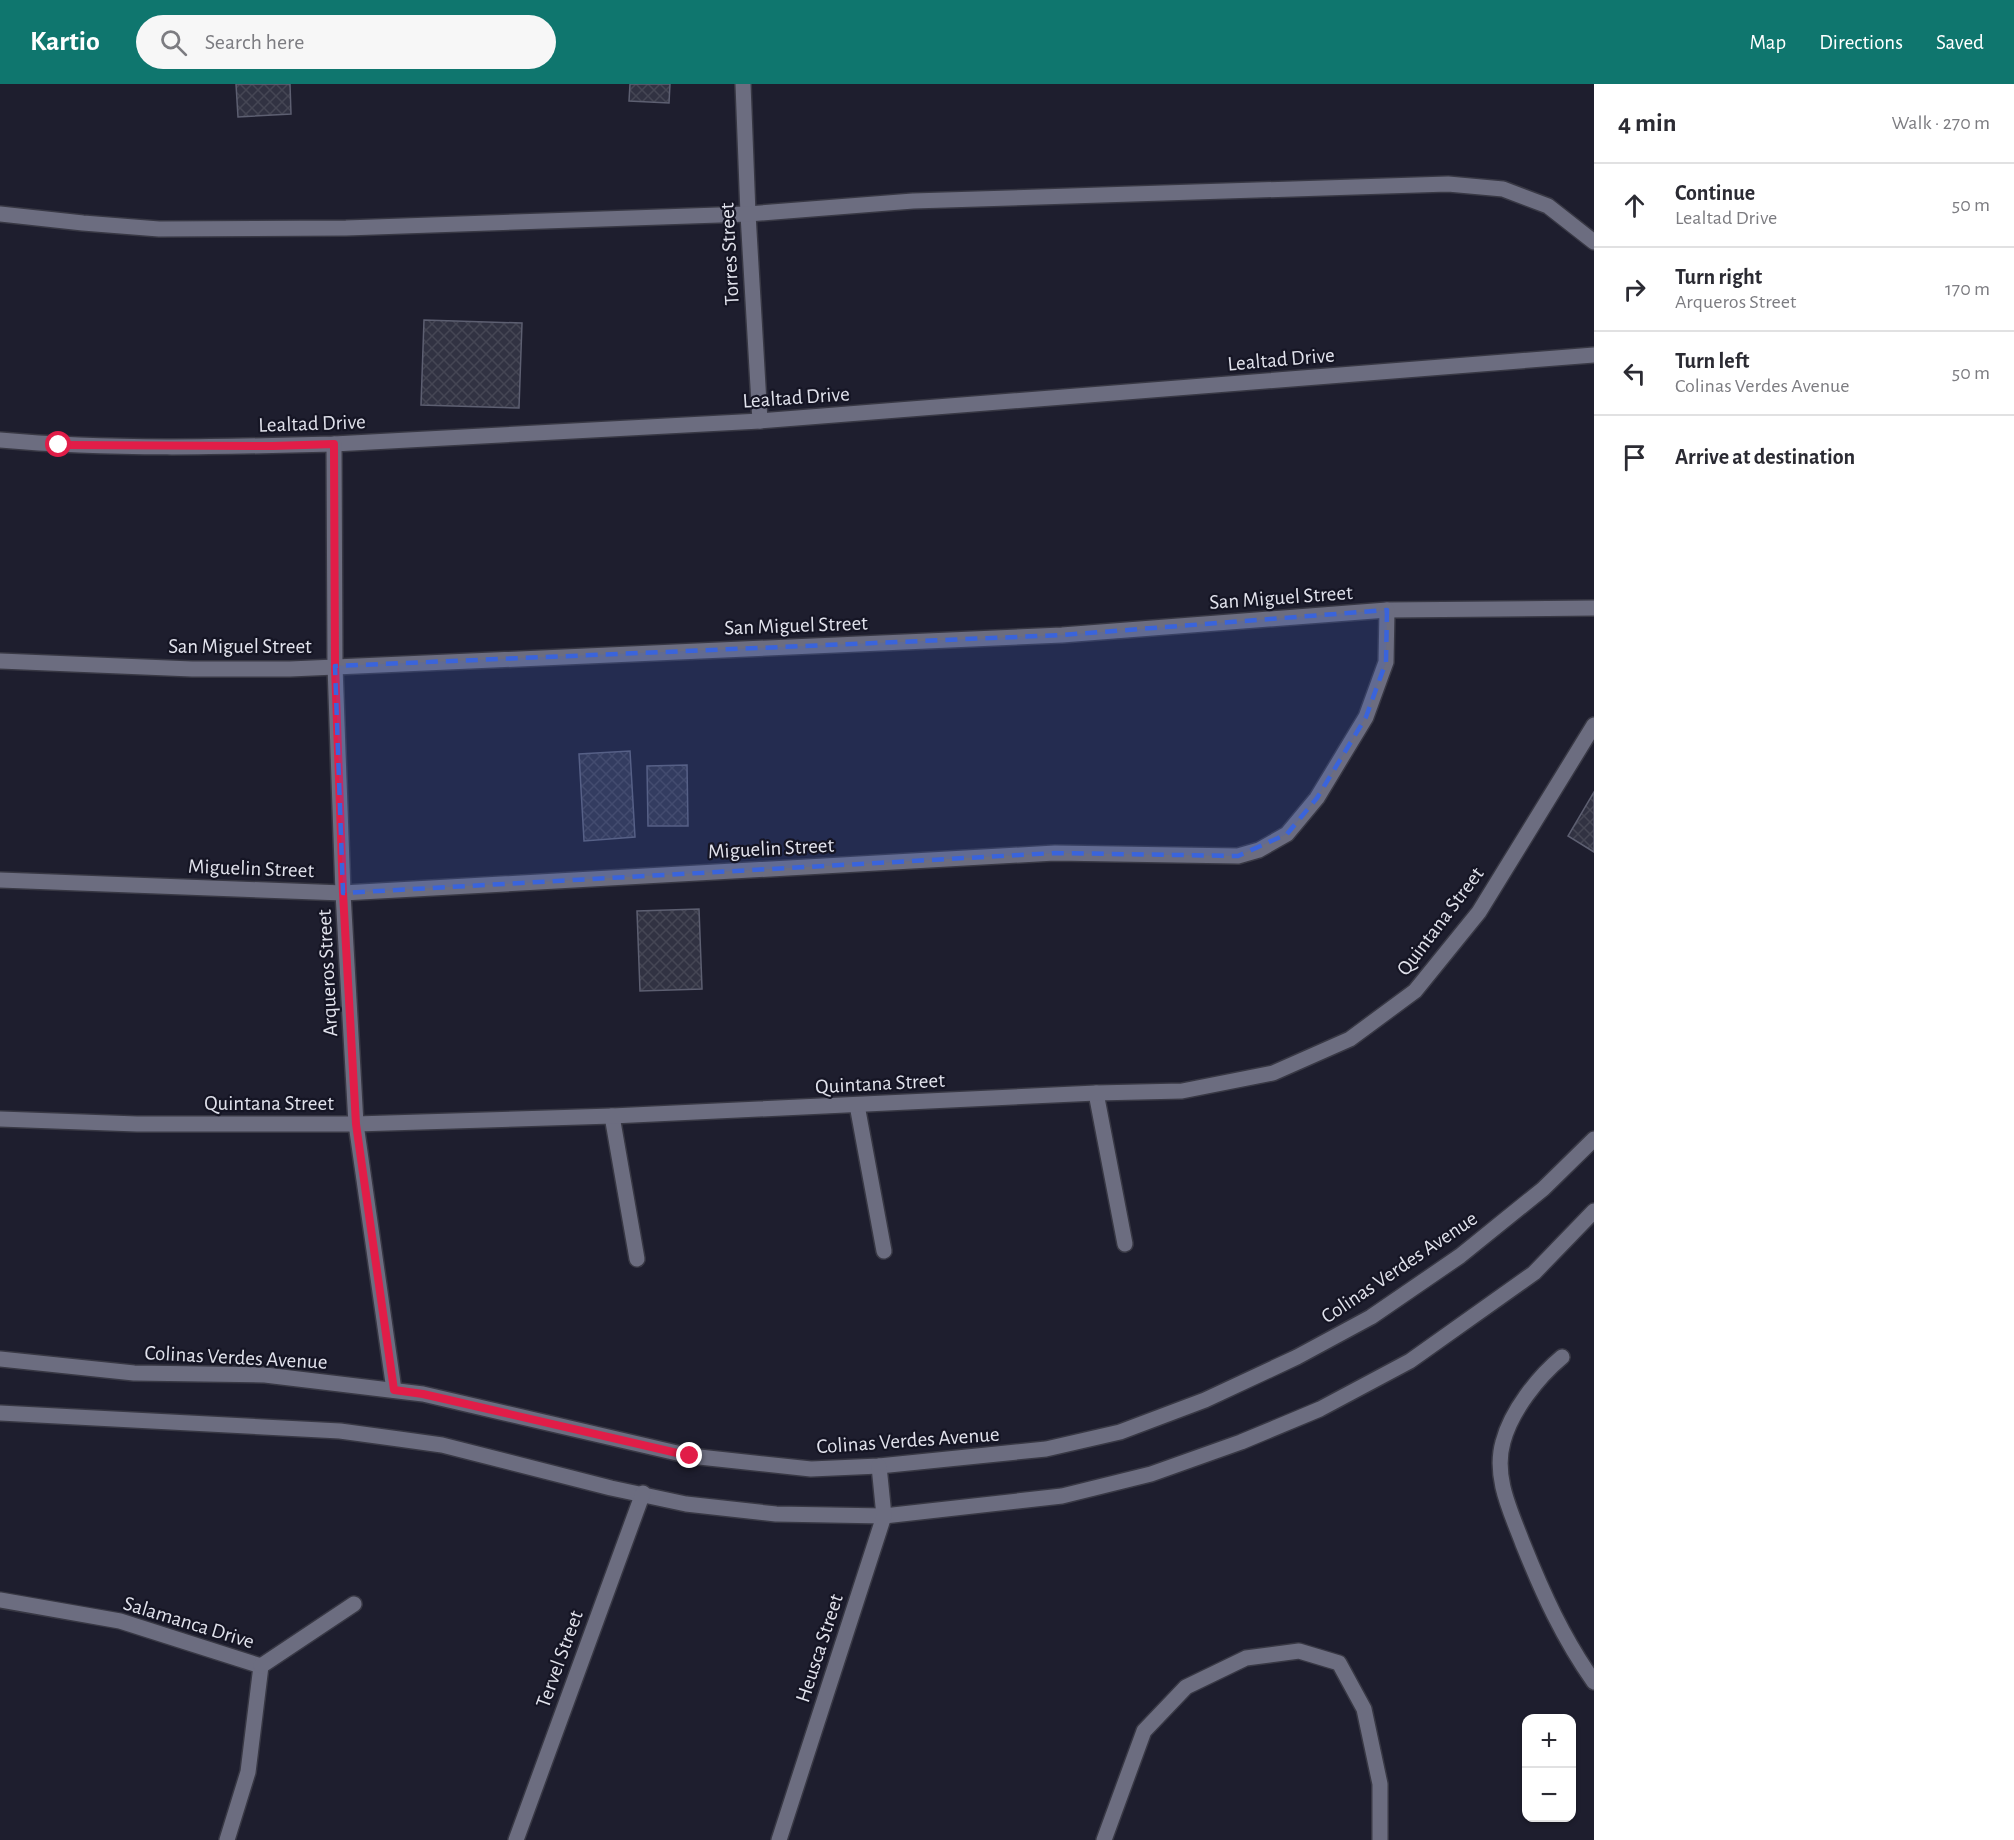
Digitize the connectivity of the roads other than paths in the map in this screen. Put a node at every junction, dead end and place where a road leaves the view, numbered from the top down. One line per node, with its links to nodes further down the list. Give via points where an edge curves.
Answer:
1 (743, 84): 3 (street, Torres Street)
2 (0, 214): 3 (street, via 159,229 346,228)
3 (748, 214): 4 (street, via 913,201 1448,184 1503,189 1548,206); 6 (street, Torres Street)
4 (1594, 242)
5 (1594, 355): 6 (street, Lealtad Drive)
6 (760, 421): 8 (street, Lealtad Drive)
7 (0, 440): 8 (street, Lealtad Drive, via 71,445)
8 (334, 444): 12 (street, Arqueros Street)
9 (1594, 608): 10 (street, San Miguel Street)
10 (1387, 609): 12 (street, San Miguel Street, via 1062,635); 15 (street, Miguelin Street, via 1386,662 1366,717 1317,798 1287,834 1259,850 1238,856 1055,853)
11 (0, 661): 12 (street, San Miguel Street, via 192,669)
12 (335, 666): 15 (street, Arqueros Street)
13 (1594, 725): 16 (street, Quintana Street, via 1479,912 1415,991 1350,1038 1273,1073 1182,1091)
14 (0, 880): 15 (street, Miguelin Street)
15 (343, 893): 20 (street, Arqueros Street)
16 (1096, 1093): 17 (street, Quintana Street); 23 (street)
17 (857, 1105): 18 (street, Quintana Street); 24 (street)
18 (612, 1116): 20 (street, Quintana Street); 25 (street)
19 (0, 1119): 20 (street, Quintana Street, via 137,1124)
20 (356, 1124): 28 (street, Arqueros Street)
21 (1594, 1138): 30 (street, Colinas Verdes Avenue, via 1543,1189 1460,1256 1371,1317 1277,1367 1120,1432 1046,1449)
22 (1594, 1211): 32 (street, via 1534,1273 1410,1361 1320,1409 1151,1474 1062,1496)
23 (1125, 1244)
24 (884, 1251)
25 (637, 1259)
26 (1562, 1357): 36 (street, via 1545,1371 1520,1407 1503,1442 1500,1462 1506,1498 1545,1600)
27 (0, 1359): 28 (street, Colinas Verdes Avenue, via 134,1373 265,1375)
28 (394, 1390): 30 (street, Colinas Verdes Avenue, via 690,1456 811,1469)
29 (0, 1413): 31 (street, via 389,1437 454,1448)
30 (879, 1466): 32 (street, Heusca Street)
31 (643, 1493): 32 (street, via 686,1504 776,1514); 38 (street, Tervel Street)
32 (884, 1516): 39 (street, Heusca Street)
33 (0, 1600): 35 (street, Salamanca Drive, via 120,1621)
34 (354, 1604): 35 (street)
35 (261, 1665): 37 (street, Salamanca Drive, via 248,1772)
36 (1594, 1682)
37 (227, 1840)
38 (516, 1840)
39 (779, 1840)
40 (1104, 1840): 41 (street, via 1144,1731 1186,1687 1246,1658 1299,1651 1339,1663 1364,1709 1380,1784)
41 (1380, 1840)

